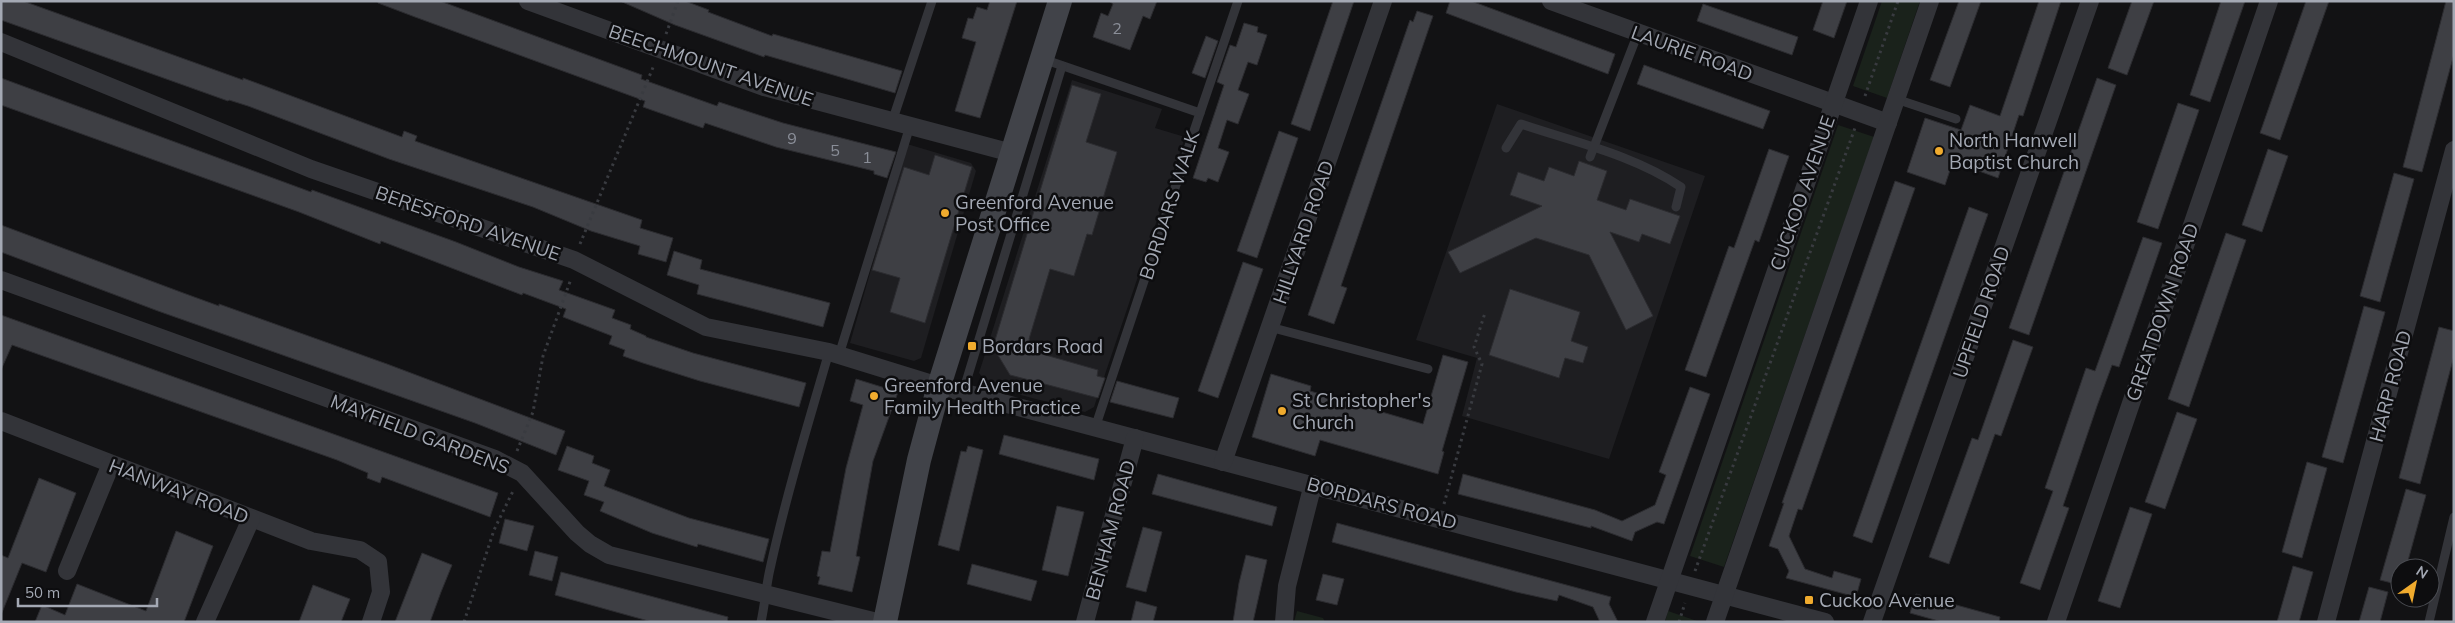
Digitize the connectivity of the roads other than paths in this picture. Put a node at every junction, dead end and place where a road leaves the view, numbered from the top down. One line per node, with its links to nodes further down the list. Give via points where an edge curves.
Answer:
1 (528, 1): 18 (street, BEECHMOUNT AVENUE, via 764,87)
2 (932, 1): 18 (lane)
3 (1060, 1): 13 (street)
4 (1238, 1): 16 (lane)
5 (1383, 1): 27 (street, HILLYARD ROAD)
6 (1551, 1): 11 (street, LAURIE ROAD)
7 (1869, 1): 15 (street, CUCKOO AVENUE)
8 (1930, 1): 14 (street)
9 (2090, 1): 54 (street, UPFIELD ROAD)
10 (2269, 1): 55 (street, GREATDOWN ROAD)
11 (1638, 33): 15 (street, LAURIE ROAD); 24 (lane)
12 (1, 42): 28 (street, BERESFORD AVENUE, via 310,169 574,260 706,327)
13 (1051, 62): 16 (lane, BORDARS WALK); 23 (street); 31 (lane)
14 (1896, 99): 17 (lane); 19 (street)
15 (1833, 104): 19 (street, CUCKOO AVENUE); 41 (street, CUCKOO AVENUE)
16 (1200, 113): 33 (lane, BORDARS WALK)
17 (1956, 119)
18 (892, 122): 20 (street, BEECHMOUNT AVENUE)
19 (1888, 123): 42 (street)
20 (910, 126): 23 (street, BEECHMOUNT AVENUE); 28 (lane)
21 (1506, 148): 24 (lane, via 1521,124)
22 (2454, 150): 56 (street, HARP ROAD)
23 (1012, 153): 30 (street)
24 (1592, 153): 25 (lane, via 1658,171 1681,186)
25 (1676, 207)
26 (1, 280): 43 (street, MAYFIELD GARDENS, via 495,459 522,473 577,533 609,555)
27 (1270, 327): 29 (lane); 35 (street, HILLYARD ROAD)
28 (834, 354): 30 (street, BERESFORD AVENUE); 43 (lane, via 783,513)
29 (1428, 369)
30 (939, 386): 31 (street, BORDARS ROAD); 48 (street, via 919,460)
31 (963, 392): 33 (street, BORDARS ROAD)
32 (1, 421): 36 (street, HANWAY ROAD)
33 (1095, 428): 34 (street, BORDARS ROAD)
34 (1135, 438): 35 (street, BORDARS ROAD); 49 (street, BENHAM ROAD)
35 (1223, 462): 37 (street, BORDARS ROAD)
36 (110, 464): 39 (street, HANWAY ROAD); 40 (street)
37 (1313, 484): 41 (street, BORDARS ROAD); 50 (street, via 1287,586)
38 (2454, 517): 57 (lane)
39 (251, 519): 44 (street); 45 (street, HANWAY ROAD, via 311,542 360,550 378,562 381,592)
40 (67, 571)
41 (1669, 581): 42 (street, BORDARS ROAD); 51 (street, CUCKOO AVENUE)
42 (1724, 595): 52 (street); 53 (street, BORDARS ROAD)
43 (767, 596): 46 (lane); 47 (street, MAYFIELD GARDENS)
44 (206, 622)
45 (372, 622)
46 (761, 622)
47 (877, 622)
48 (885, 622)
49 (1085, 622)
50 (1284, 622)
51 (1655, 622)
52 (1715, 622)
53 (1825, 622)
54 (1872, 622)
55 (2056, 622)
56 (2326, 622)
57 (2429, 622)

